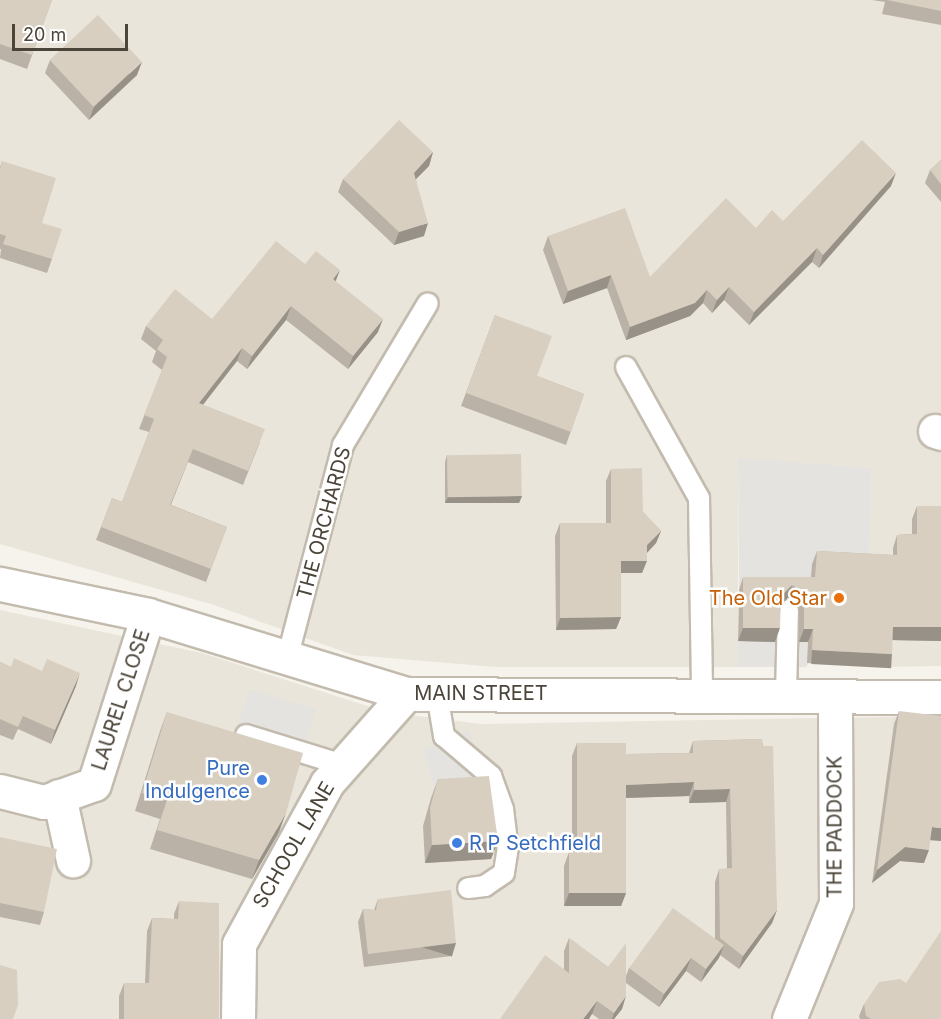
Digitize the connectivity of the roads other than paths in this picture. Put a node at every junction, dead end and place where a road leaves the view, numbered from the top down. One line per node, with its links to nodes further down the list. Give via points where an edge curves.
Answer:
1 (428, 303): 6 (lane, THE ORCHARDS, via 343,444)
2 (626, 367): 7 (lane, via 699,498)
3 (0, 584): 5 (street, MAIN STREET)
4 (788, 610): 9 (lane)
5 (148, 615): 6 (street, MAIN STREET); 15 (street, LAUREL CLOSE, via 94,784)
6 (288, 655): 8 (street, MAIN STREET)
7 (702, 693): 8 (street, MAIN STREET); 9 (street, MAIN STREET)
8 (422, 694): 13 (street, SCHOOL LANE); 17 (lane, via 444,736 491,776 503,809 508,847 504,873 485,886)
9 (786, 696): 11 (street, MAIN STREET)
10 (941, 697): 11 (street, MAIN STREET)
11 (835, 698): 19 (street, THE PADDOCK, via 836,903)
12 (246, 735): 13 (lane)
13 (343, 765): 18 (street, SCHOOL LANE, via 327,783 238,944)
14 (0, 791): 15 (street, LAUREL CLOSE, via 45,802)
15 (59, 796): 16 (street)
16 (74, 860)
17 (468, 888)
18 (238, 1019)
19 (789, 1019)

